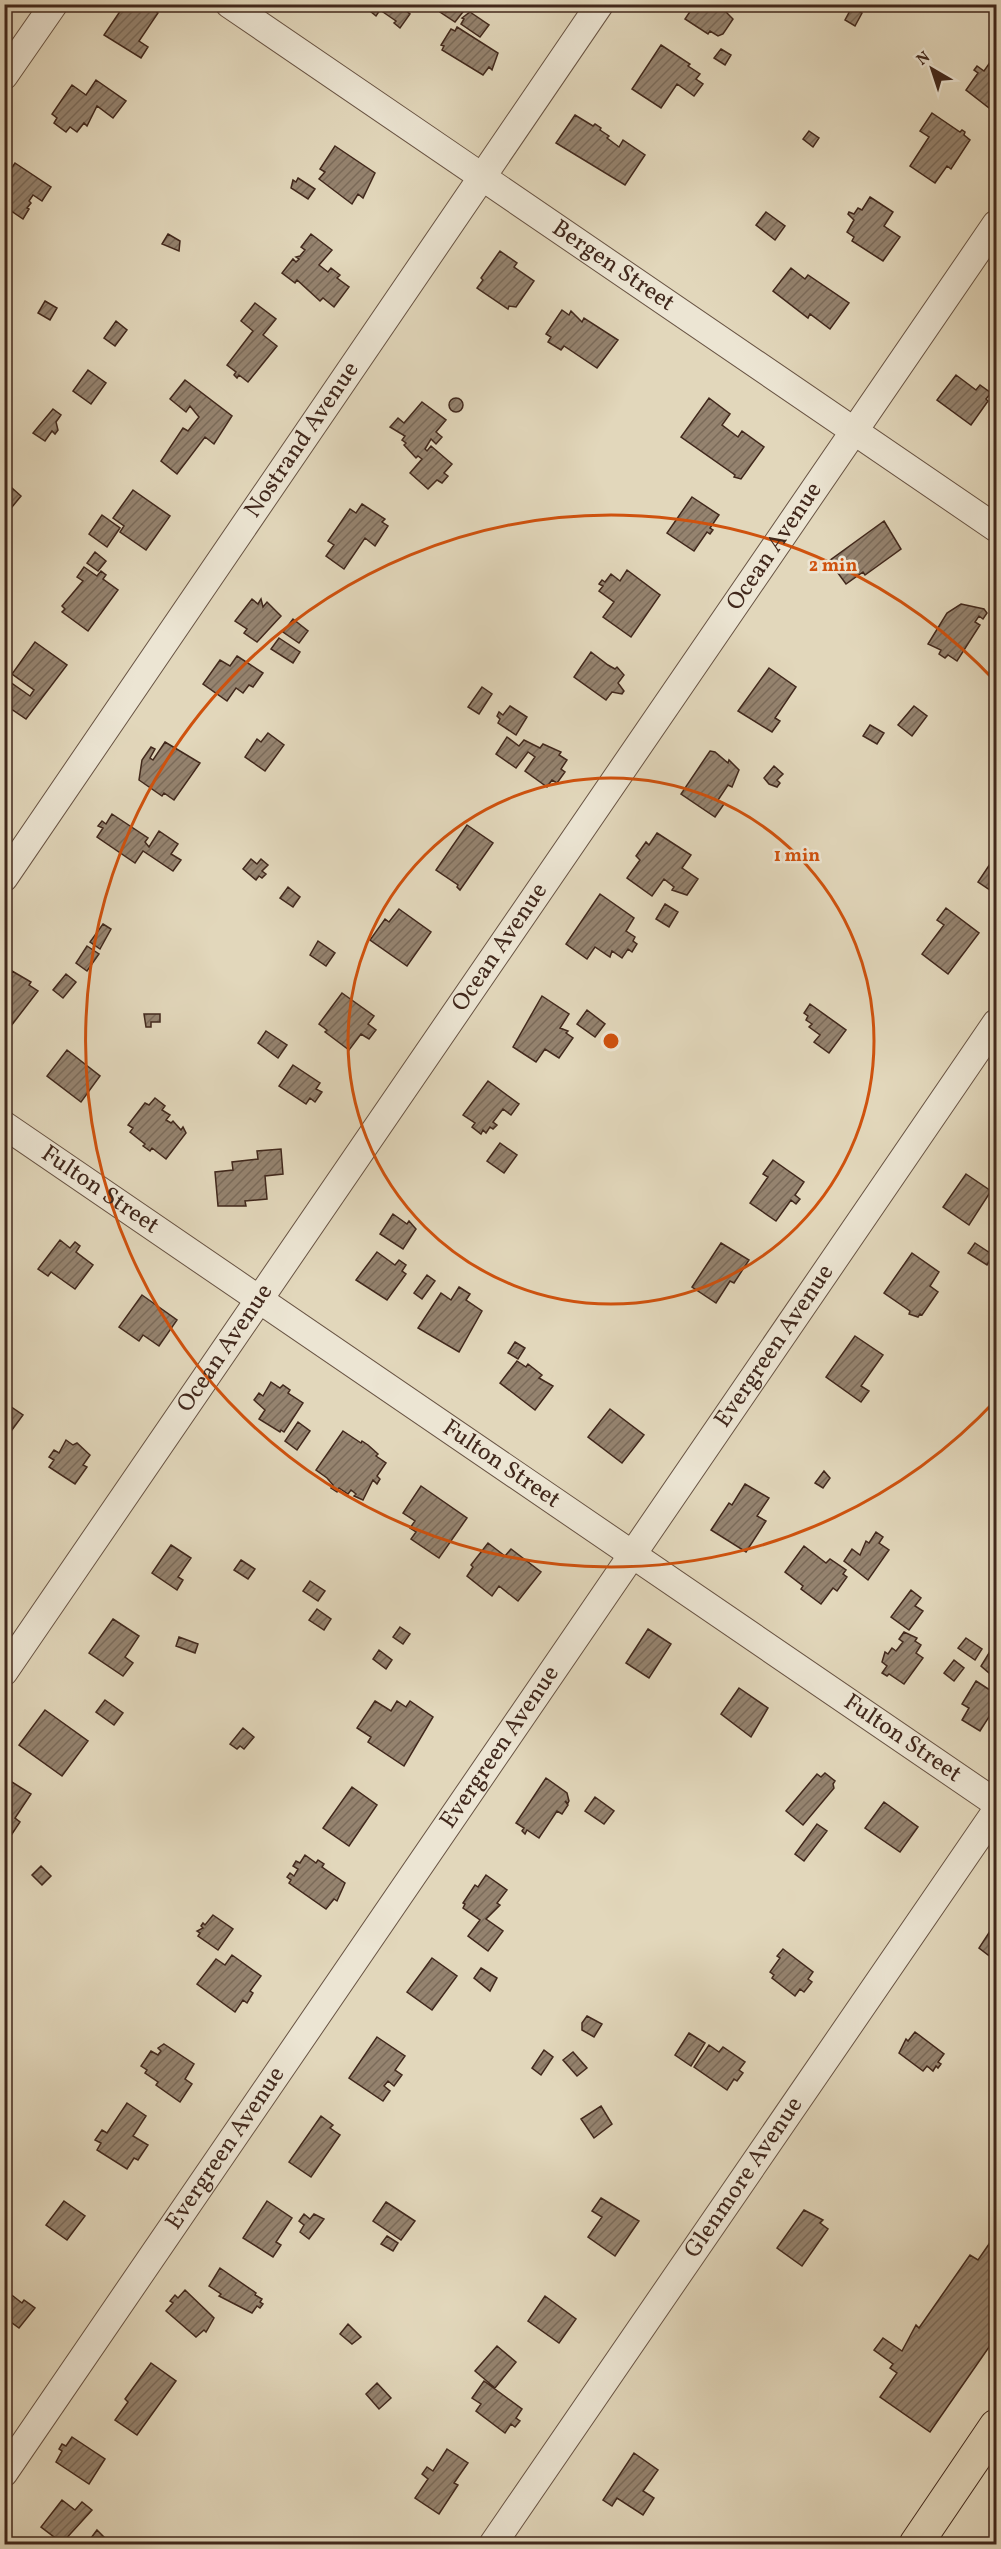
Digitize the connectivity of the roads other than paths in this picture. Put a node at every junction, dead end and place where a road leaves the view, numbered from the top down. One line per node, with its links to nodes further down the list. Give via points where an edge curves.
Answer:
1 (54, 4): 4 (street)
2 (229, 4): 5 (street, Bergen Street)
3 (600, 4): 5 (street, Nostrand Avenue)
4 (4, 76)
5 (483, 177): 7 (street, Bergen Street); 9 (street, Nostrand Avenue)
6 (996, 224): 7 (street, Ocean Avenue)
7 (855, 433): 8 (street, Bergen Street); 12 (street, Ocean Avenue)
8 (996, 528)
9 (4, 878)
10 (996, 1023): 13 (street, Evergreen Avenue)
11 (4, 1125): 12 (street, Fulton Street)
12 (257, 1299): 13 (street, Fulton Street); 14 (street, Ocean Avenue)
13 (632, 1554): 15 (street, Fulton Street); 18 (street, Evergreen Avenue)
14 (4, 1671)
15 (996, 1803)
16 (996, 1811): 19 (street, Glenmore Avenue)
17 (996, 2426): 20 (main road)
18 (4, 2473)
19 (493, 2544)
20 (916, 2544)

